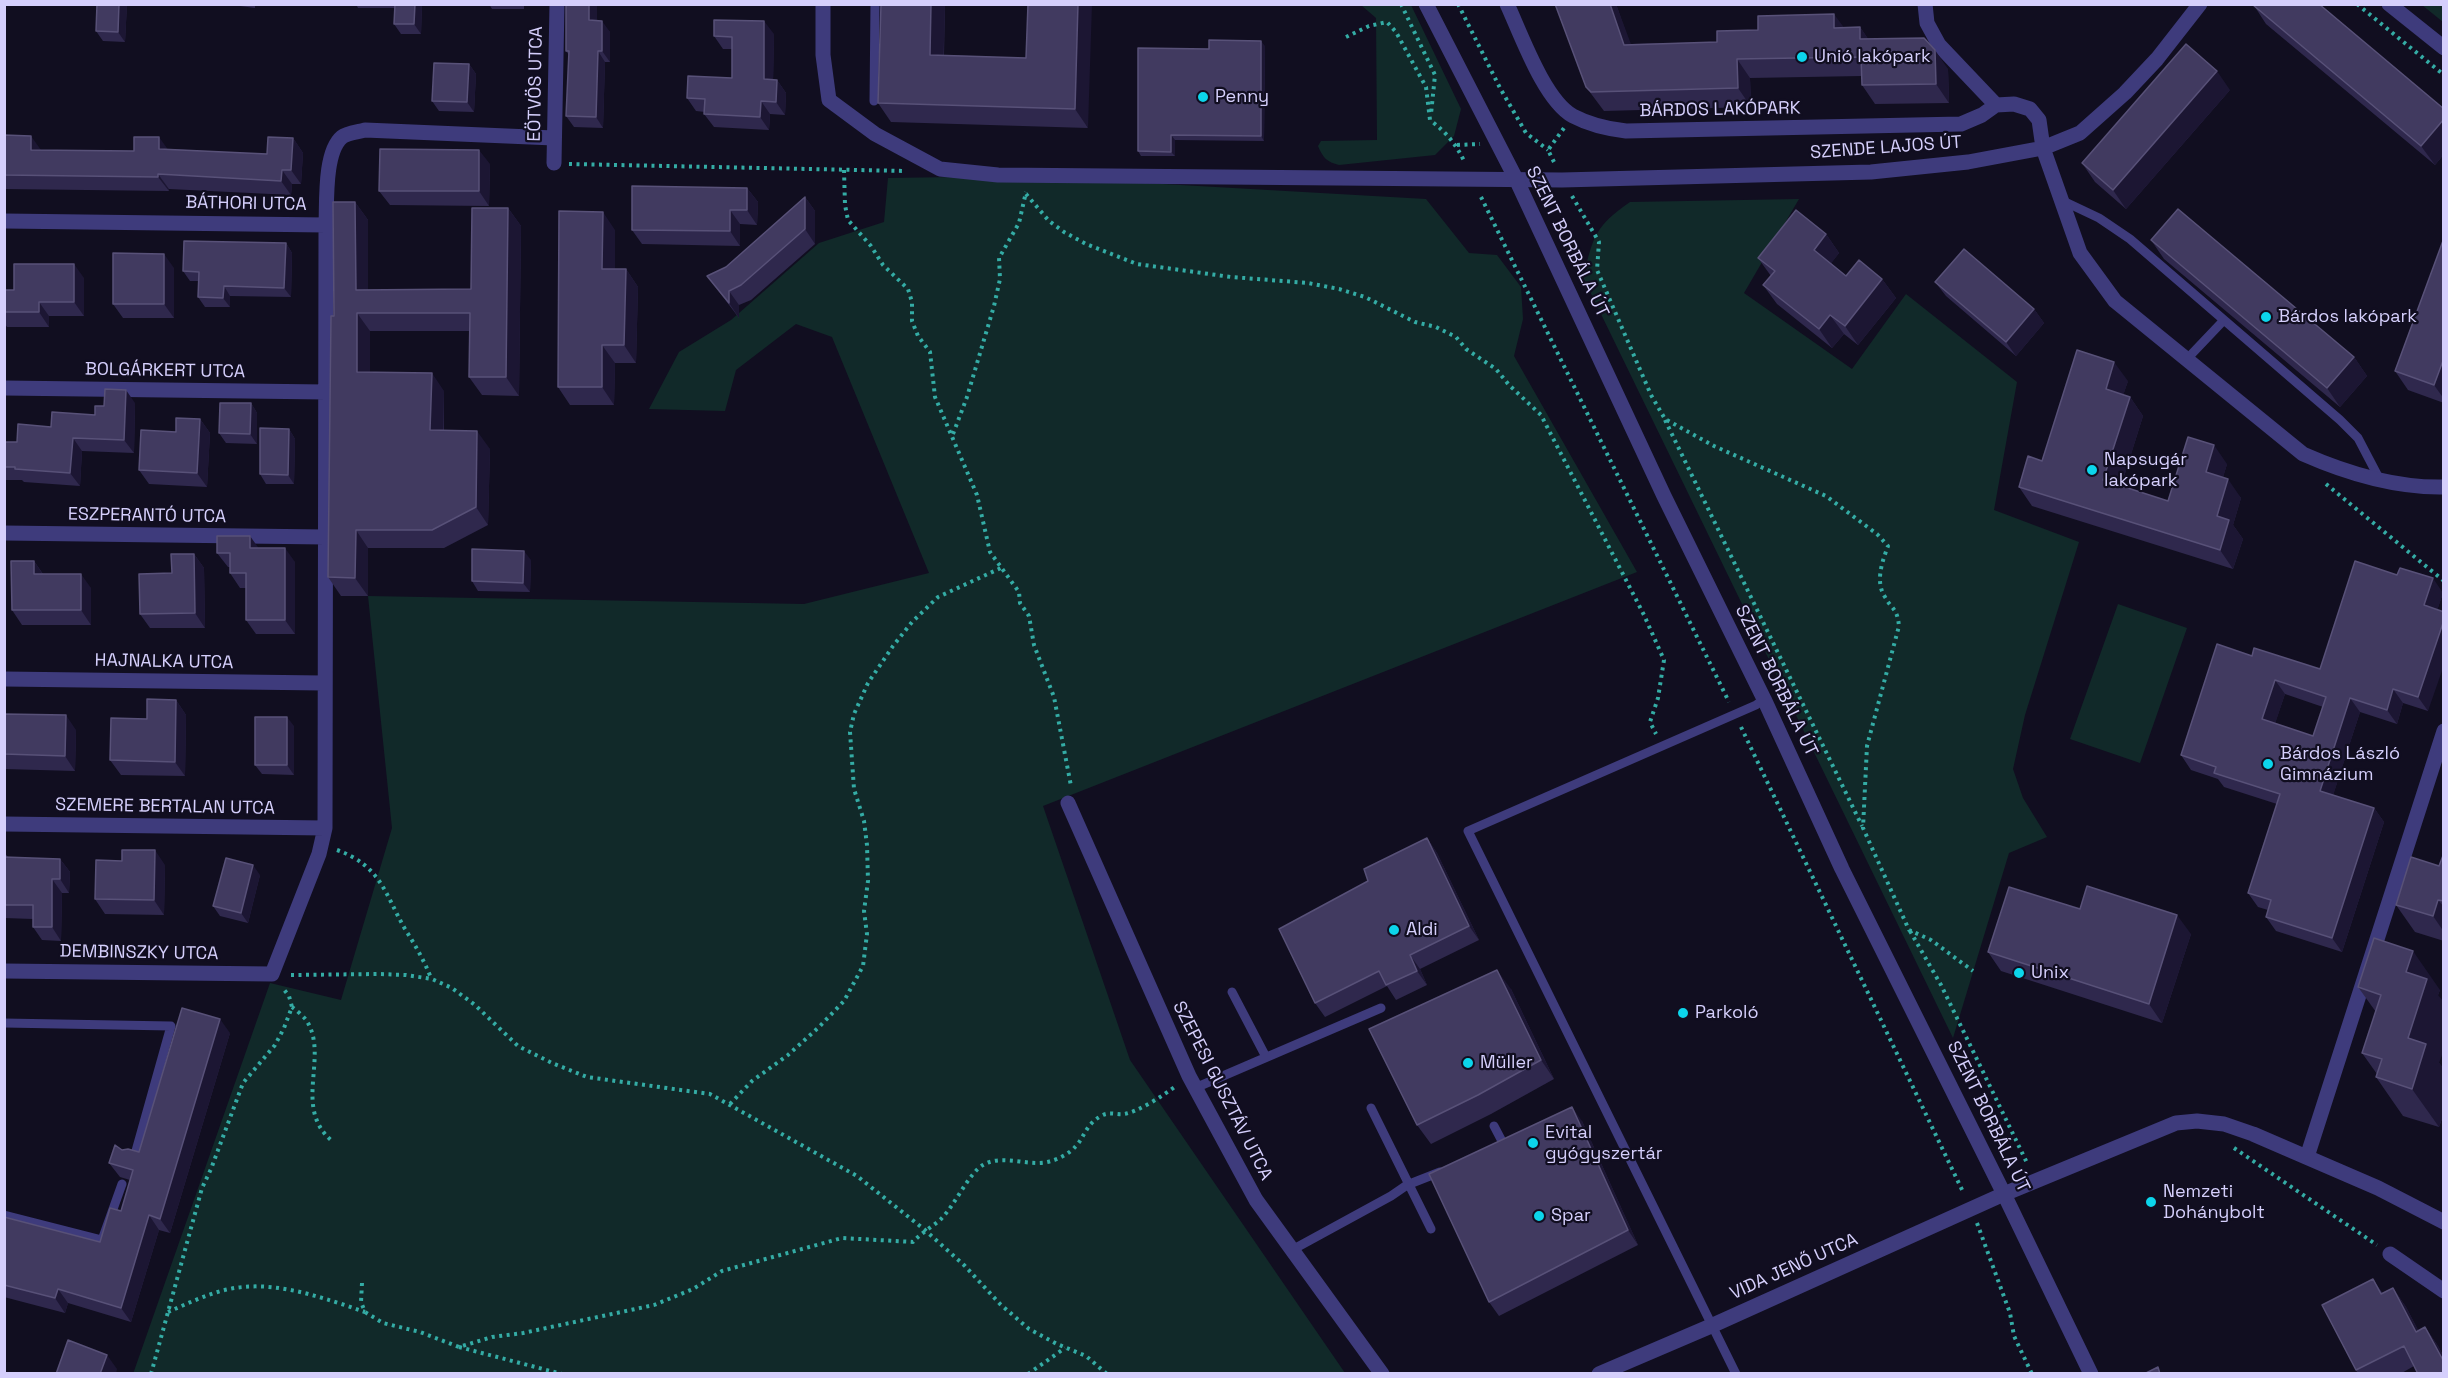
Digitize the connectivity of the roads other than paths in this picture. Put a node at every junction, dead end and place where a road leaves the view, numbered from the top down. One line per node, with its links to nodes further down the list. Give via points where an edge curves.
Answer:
1 (557, 4): 12 (street, EÖTVÖS UTCA)
2 (823, 4): 15 (street, SZENDE LAJOS ÚT, via 823,55 829,100 875,134 940,169 998,176)
3 (875, 4): 10 (lane)
4 (1426, 4): 15 (street, SZENT BORBÁLA ÚT)
5 (1507, 4): 11 (street, BÁRDOS LAKÓPARK, via 1546,87 1573,116 1605,129 1961,124)
6 (1925, 4): 11 (street, via 1927,23 1940,45)
7 (2200, 4): 13 (street, SZENDE LAJOS ÚT, via 2125,93 2080,133)
8 (2389, 4): 9 (street)
9 (2444, 48)
10 (873, 101)
11 (1996, 105): 13 (street, via 2014,104 2030,109 2039,120)
12 (554, 138): 14 (street, EÖTVÖS UTCA); 18 (street, BÁTHORI UTCA, via 365,130 343,136 334,146 329,164)
13 (2043, 148): 15 (street, SZENDE LAJOS ÚT, via 1968,162 1871,172); 16 (street)
14 (554, 163)
15 (1515, 179): 29 (street, SZENT BORBÁLA ÚT)
16 (2060, 200): 19 (lane, via 2099,218 2130,239); 20 (street, via 2080,253 2115,301)
17 (4, 221): 18 (street, BÁTHORI UTCA)
18 (326, 225): 22 (street)
19 (2224, 320): 20 (lane); 23 (lane, via 2358,438)
20 (2186, 360): 23 (street, via 2302,454)
21 (4, 388): 22 (street, BOLGÁRKERT UTCA)
22 (326, 392): 26 (street)
23 (2380, 480): 24 (street)
24 (2444, 487)
25 (4, 534): 26 (street, ESZPERANTÓ UTCA)
26 (325, 537): 28 (street)
27 (4, 679): 28 (street, HAJNALKA UTCA)
28 (323, 683): 33 (street)
29 (1764, 699): 48 (street, SZENT BORBÁLA ÚT, via 1842,868); 55 (lane, via 1468,831)
30 (2444, 731): 43 (street)
31 (1068, 803): 39 (street, SZEPESI GUSZTÁV UTCA)
32 (4, 824): 33 (street, SZEMERE BERTALAN UTCA)
33 (324, 828): 34 (street, DEMBINSZKY UTCA, via 272,974)
34 (4, 971)
35 (1233, 992): 38 (lane)
36 (1382, 1008): 38 (lane)
37 (4, 1023): 44 (lane, via 171,1026)
38 (1266, 1057): 39 (lane)
39 (1192, 1082): 52 (street, SZEPESI GUSZTÁV UTCA, via 1256,1200)
40 (1371, 1108): 47 (lane)
41 (1494, 1126): 42 (lane, via 1504,1145)
42 (1486, 1155)
43 (2307, 1156): 48 (street, VIDA JENŐ UTCA, via 2224,1124 2176,1123); 50 (street, VIDA JENŐ UTCA)
44 (134, 1158)
45 (1449, 1171): 47 (lane)
46 (122, 1184): 49 (lane, via 102,1240)
47 (1407, 1185): 51 (lane); 52 (lane)
48 (2004, 1194): 55 (street, VIDA JENŐ UTCA); 59 (street, SZENT BORBÁLA ÚT)
49 (4, 1215)
50 (2444, 1222)
51 (1431, 1229)
52 (1292, 1250): 56 (street, SZEPESI GUSZTÁV UTCA)
53 (2390, 1254): 54 (street)
54 (2444, 1291)
55 (1711, 1326): 57 (street, VIDA JENŐ UTCA); 58 (lane)
56 (1382, 1374)
57 (1599, 1374)
58 (1736, 1374)
59 (2091, 1374)

